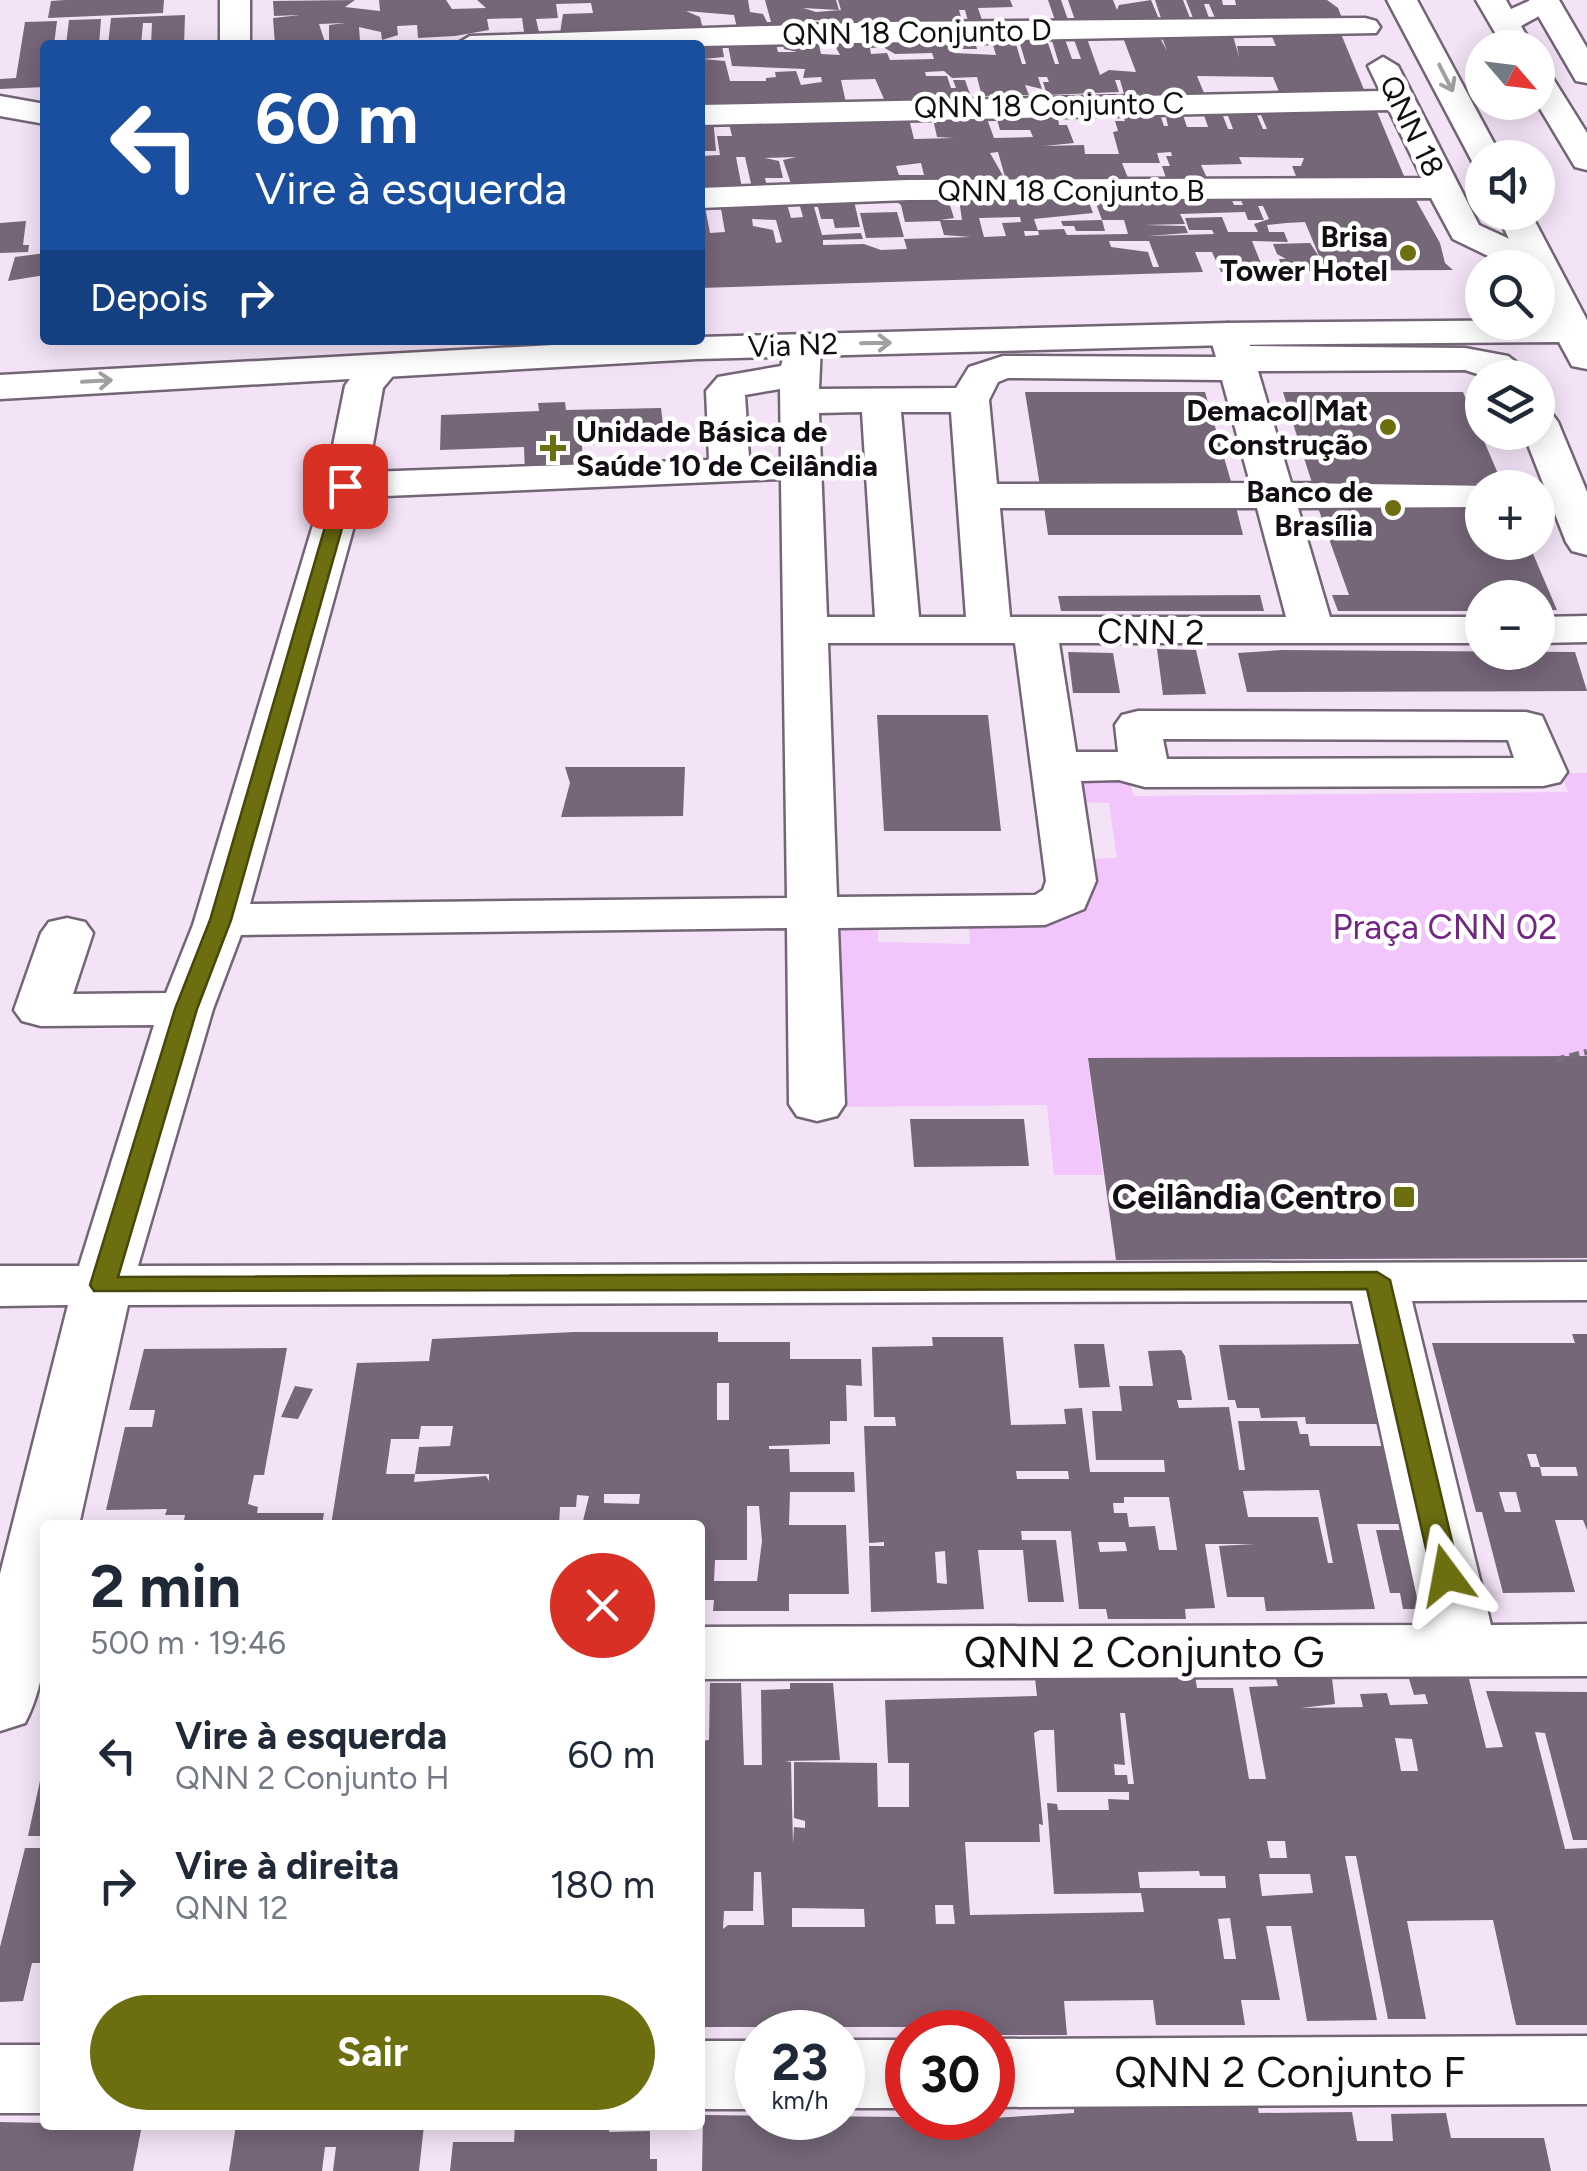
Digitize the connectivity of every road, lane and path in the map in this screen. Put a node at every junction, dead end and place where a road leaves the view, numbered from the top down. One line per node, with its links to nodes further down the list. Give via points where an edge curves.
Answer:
1 (235, 0): 6 (street)
2 (1407, 10): 3 (street, QNN 18 Conjunto D); 14 (street, one-way to 14)
3 (1357, 11): 7 (street, QNN 18 Conjunto D); 9 (street, QNN 18)
4 (1559, 13): 5 (street); 8 (street)
5 (1505, 23)
6 (235, 40)
7 (619, 40)
8 (1587, 74)
9 (1398, 100): 13 (street, QNN 18 Conjunto C); 16 (street, QNN 18)
10 (0, 106): 12 (street)
11 (1555, 107): 15 (street)
12 (40, 113)
13 (705, 116)
14 (1476, 140)
15 (1587, 160)
16 (1442, 188): 17 (street, QNN 18 Conjunto B, via 908,190); 18 (street, QNN 18, via 1469,245)
17 (705, 198)
18 (1480, 250)
19 (1555, 296): 23 (street)
20 (1458, 297): 21 (street, via 950,307)
21 (705, 330)
22 (705, 336): 29 (street, Via N2)
23 (1582, 341): 26 (street, Via N2)
24 (553, 345): 28 (street)
25 (562, 345): 28 (street, Via N2)
26 (1231, 351): 27 (street, via 1253,357); 29 (street, Via N2, one-way to 26); 32 (street, via 1004,367 982,375); 36 (street)
27 (1465, 361)
28 (393, 363): 30 (street, Via N2, one-way to 28); 35 (street, via 364,386)
29 (800, 374): 31 (street); 33 (street); 34 (street, via 725,391)
30 (0, 387)
31 (881, 400): 32 (street); 43 (street)
32 (970, 400): 38 (street)
33 (801, 469): 34 (street); 42 (street)
34 (730, 470): 35 (street)
35 (345, 486): 51 (street)
36 (1273, 495): 37 (street); 38 (street); 47 (street)
37 (1465, 495)
38 (977, 496): 44 (street)
39 (1555, 496): 40 (street)
40 (1587, 542)
41 (1587, 629): 46 (street)
42 (804, 630): 43 (street, CNN 2); 50 (street)
43 (898, 630): 44 (street, CNN 2)
44 (1012, 630): 47 (street, CNN 2); 48 (street)
45 (1465, 630): 47 (street, CNN 2)
46 (1555, 630)
47 (1314, 633)
48 (1054, 767): 49 (street, via 1123,766); 50 (street, via 1071,881 1057,905 1017,914)
49 (1145, 773): 49 (street, via 1165,772 1543,772 1526,726 1138,726)
50 (810, 914): 51 (street); 56 (street)
51 (220, 920): 53 (street)
52 (68, 933): 53 (street, via 41,1010)
53 (186, 1009): 59 (street)
54 (1587, 1052): 55 (path)
55 (1555, 1060)
56 (817, 1104)
57 (1377, 1280): 58 (street); 59 (street); 64 (street)
58 (1587, 1281)
59 (103, 1285): 60 (street); 61 (street)
60 (0, 1286)
61 (47, 1520)
62 (40, 1554): 66 (street)
63 (1587, 1650): 64 (street, QNN 2 Conjunto G)
64 (1463, 1651): 65 (street, QNN 2 Conjunto G)
65 (705, 1653)
66 (19, 1671)
67 (1015, 2073): 69 (street, QNN 2 Conjunto F)
68 (735, 2074): 70 (street)
69 (1586, 2074)
70 (705, 2075)
71 (0, 2079): 72 (street)
72 (40, 2079)

